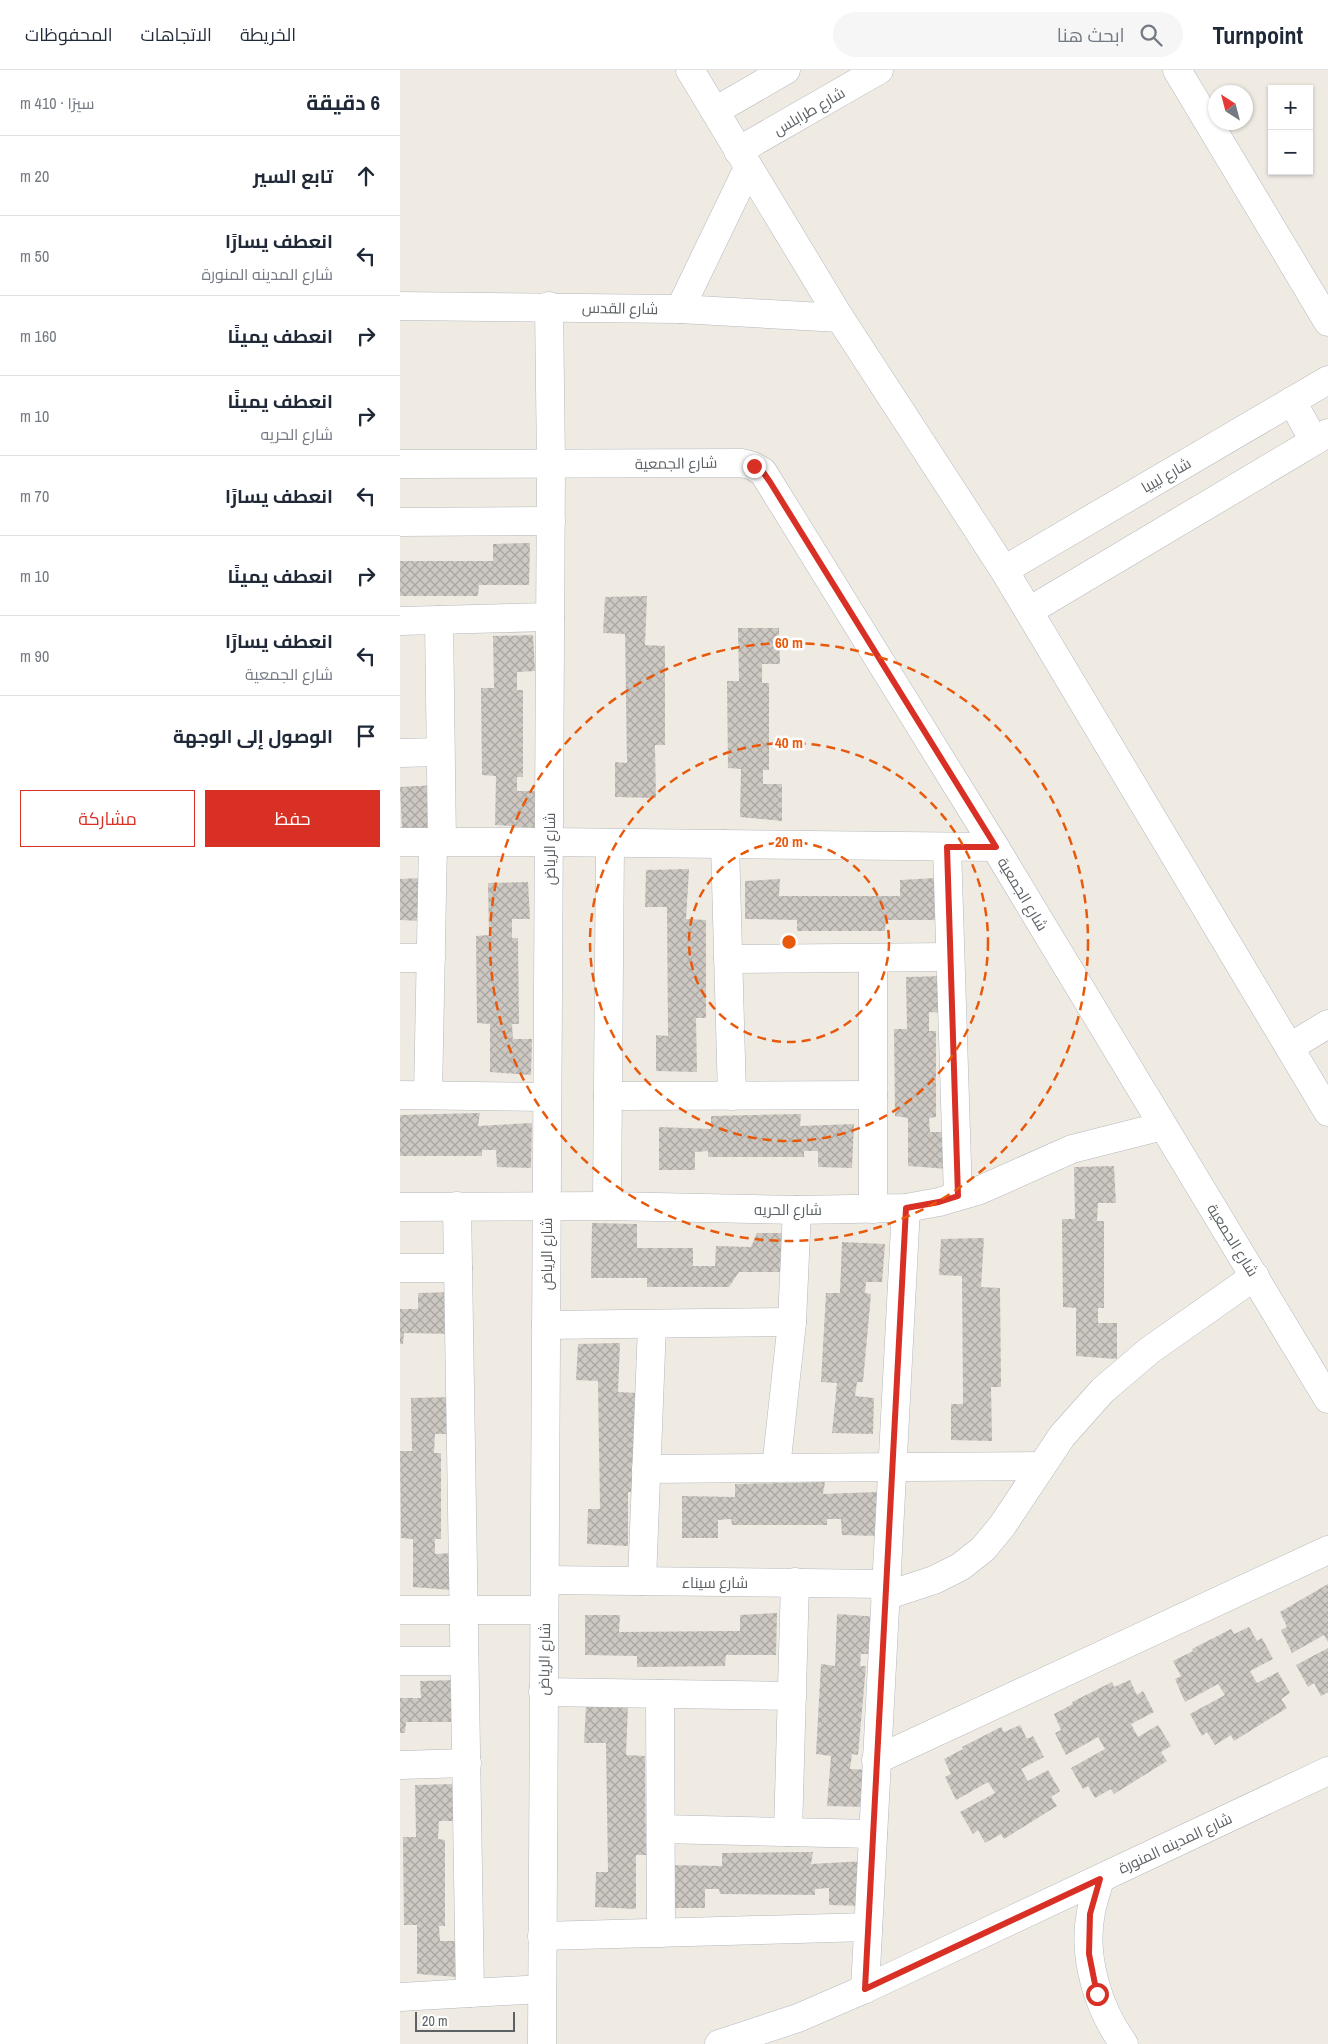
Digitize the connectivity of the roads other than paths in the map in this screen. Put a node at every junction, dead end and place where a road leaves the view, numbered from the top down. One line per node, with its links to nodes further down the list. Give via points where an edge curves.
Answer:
1 (690, 70): 5 (street)
2 (786, 70): 5 (street)
3 (879, 70): 6 (street, شارع طرابلس)
4 (1177, 70): 11 (street)
5 (715, 111): 6 (street)
6 (743, 160): 9 (street); 10 (street)
7 (400, 306): 8 (street, شارع القدس)
8 (549, 306): 9 (street, شارع القدس); 16 (street, شارع الرياض)
9 (680, 309): 10 (street, شارع القدس)
10 (840, 318): 19 (street)
11 (1328, 322)
12 (1328, 380): 13 (street, شارع ليبيا)
13 (1292, 401): 14 (street); 19 (street, شارع ليبيا)
14 (1321, 437): 20 (street)
15 (400, 464): 16 (street)
16 (551, 465): 17 (street, شارع الرياض); 32 (street, شارع الجمعية, via 742,463 763,472)
17 (551, 521): 18 (street); 21 (street, شارع الرياض)
18 (400, 522)
19 (1004, 570): 20 (street)
20 (1029, 612): 39 (street)
21 (550, 617): 22 (street); 27 (street, شارع الرياض)
22 (439, 620): 23 (street); 24 (street)
23 (400, 621)
24 (440, 752): 25 (street); 28 (street)
25 (400, 753)
26 (400, 842): 28 (street)
27 (549, 842): 28 (street); 29 (street); 46 (street, شارع الرياض)
28 (438, 843): 35 (street)
29 (610, 843): 30 (street); 44 (street)
30 (725, 844): 31 (street); 36 (street)
31 (947, 847): 32 (street); 33 (street)
32 (996, 847): 48 (street, شارع الجمعية)
33 (950, 957): 37 (street); 49 (street)
34 (400, 958): 35 (street)
35 (431, 958): 41 (street)
36 (728, 959): 37 (street); 45 (street)
37 (873, 959): 43 (street)
38 (1328, 1024): 39 (street)
39 (1290, 1047): 40 (street)
40 (1319, 1076): 47 (street)
41 (428, 1094): 42 (street); 46 (street)
42 (400, 1095)
43 (873, 1095): 45 (street); 55 (street)
44 (608, 1096): 45 (street); 52 (street)
45 (732, 1096)
46 (547, 1097): 51 (street, شارع الرياض)
47 (1328, 1112)
48 (1163, 1126): 49 (street, شارع الحريه, via 1072,1149 980,1190); 59 (street, شارع الجمعية)
49 (958, 1196): 54 (street, شارع الحريه)
50 (457, 1206): 51 (street, شارع الحريه); 53 (street, شارع الحريه); 58 (street)
51 (546, 1206): 52 (street, شارع الحريه); 61 (street, شارع الرياض)
52 (607, 1206): 56 (street, شارع الحريه)
53 (400, 1207)
54 (906, 1208): 55 (street, شارع الحريه); 65 (street)
55 (873, 1209): 56 (street, شارع الحريه)
56 (797, 1210): 60 (street)
57 (400, 1268): 58 (street)
58 (458, 1268): 74 (street)
59 (1255, 1276): 63 (street, شارع الجمعية); 64 (street, شارع سيناء, via 1150,1350 1103,1390 1062,1436)
60 (792, 1322): 62 (street); 66 (street)
61 (546, 1325): 62 (street); 69 (street, شارع الرياض)
62 (652, 1325): 67 (street)
63 (1328, 1399)
64 (1042, 1466): 65 (street); 72 (street, شارع سيناء, via 1002,1526 960,1567 934,1580)
65 (892, 1467): 66 (street); 72 (street)
66 (776, 1468): 67 (street)
67 (646, 1469): 70 (street)
68 (1328, 1550): 81 (street)
69 (545, 1580): 70 (street, شارع سيناء); 75 (street, شارع الرياض)
70 (642, 1581): 71 (street, شارع سيناء)
71 (794, 1582): 72 (street, شارع سيناء); 80 (street)
72 (885, 1590): 81 (street)
73 (400, 1610): 74 (street)
74 (464, 1610): 75 (street); 76 (street)
75 (544, 1610): 78 (street, شارع الرياض)
76 (464, 1661): 77 (street); 82 (street)
77 (400, 1662)
78 (543, 1692): 79 (street); 91 (street, شارع الرياض)
79 (660, 1694): 80 (street); 85 (street)
80 (792, 1696): 86 (street)
81 (876, 1760): 87 (street)
82 (467, 1764): 83 (street); 94 (street)
83 (400, 1765)
84 (1328, 1772): 88 (street, شارع المدينه المنورة)
85 (660, 1829): 86 (street); 90 (street)
86 (788, 1832): 87 (street)
87 (873, 1834): 89 (street)
88 (1100, 1879): 93 (street, شارع المدينه المنورة); 98 (street, via 1090,1914 1089,1954 1097,1994 1114,2031)
89 (868, 1927): 90 (street); 93 (street)
90 (661, 1932): 91 (street)
91 (542, 1936): 92 (street, شارع الرياض)
92 (542, 1989): 94 (street); 96 (street, شارع الرياض)
93 (865, 1989): 97 (street, شارع المدينه المنورة, via 798,2018)
94 (470, 1993): 95 (street)
95 (400, 1998)
96 (542, 2044)
97 (718, 2044)
98 (1124, 2044)

